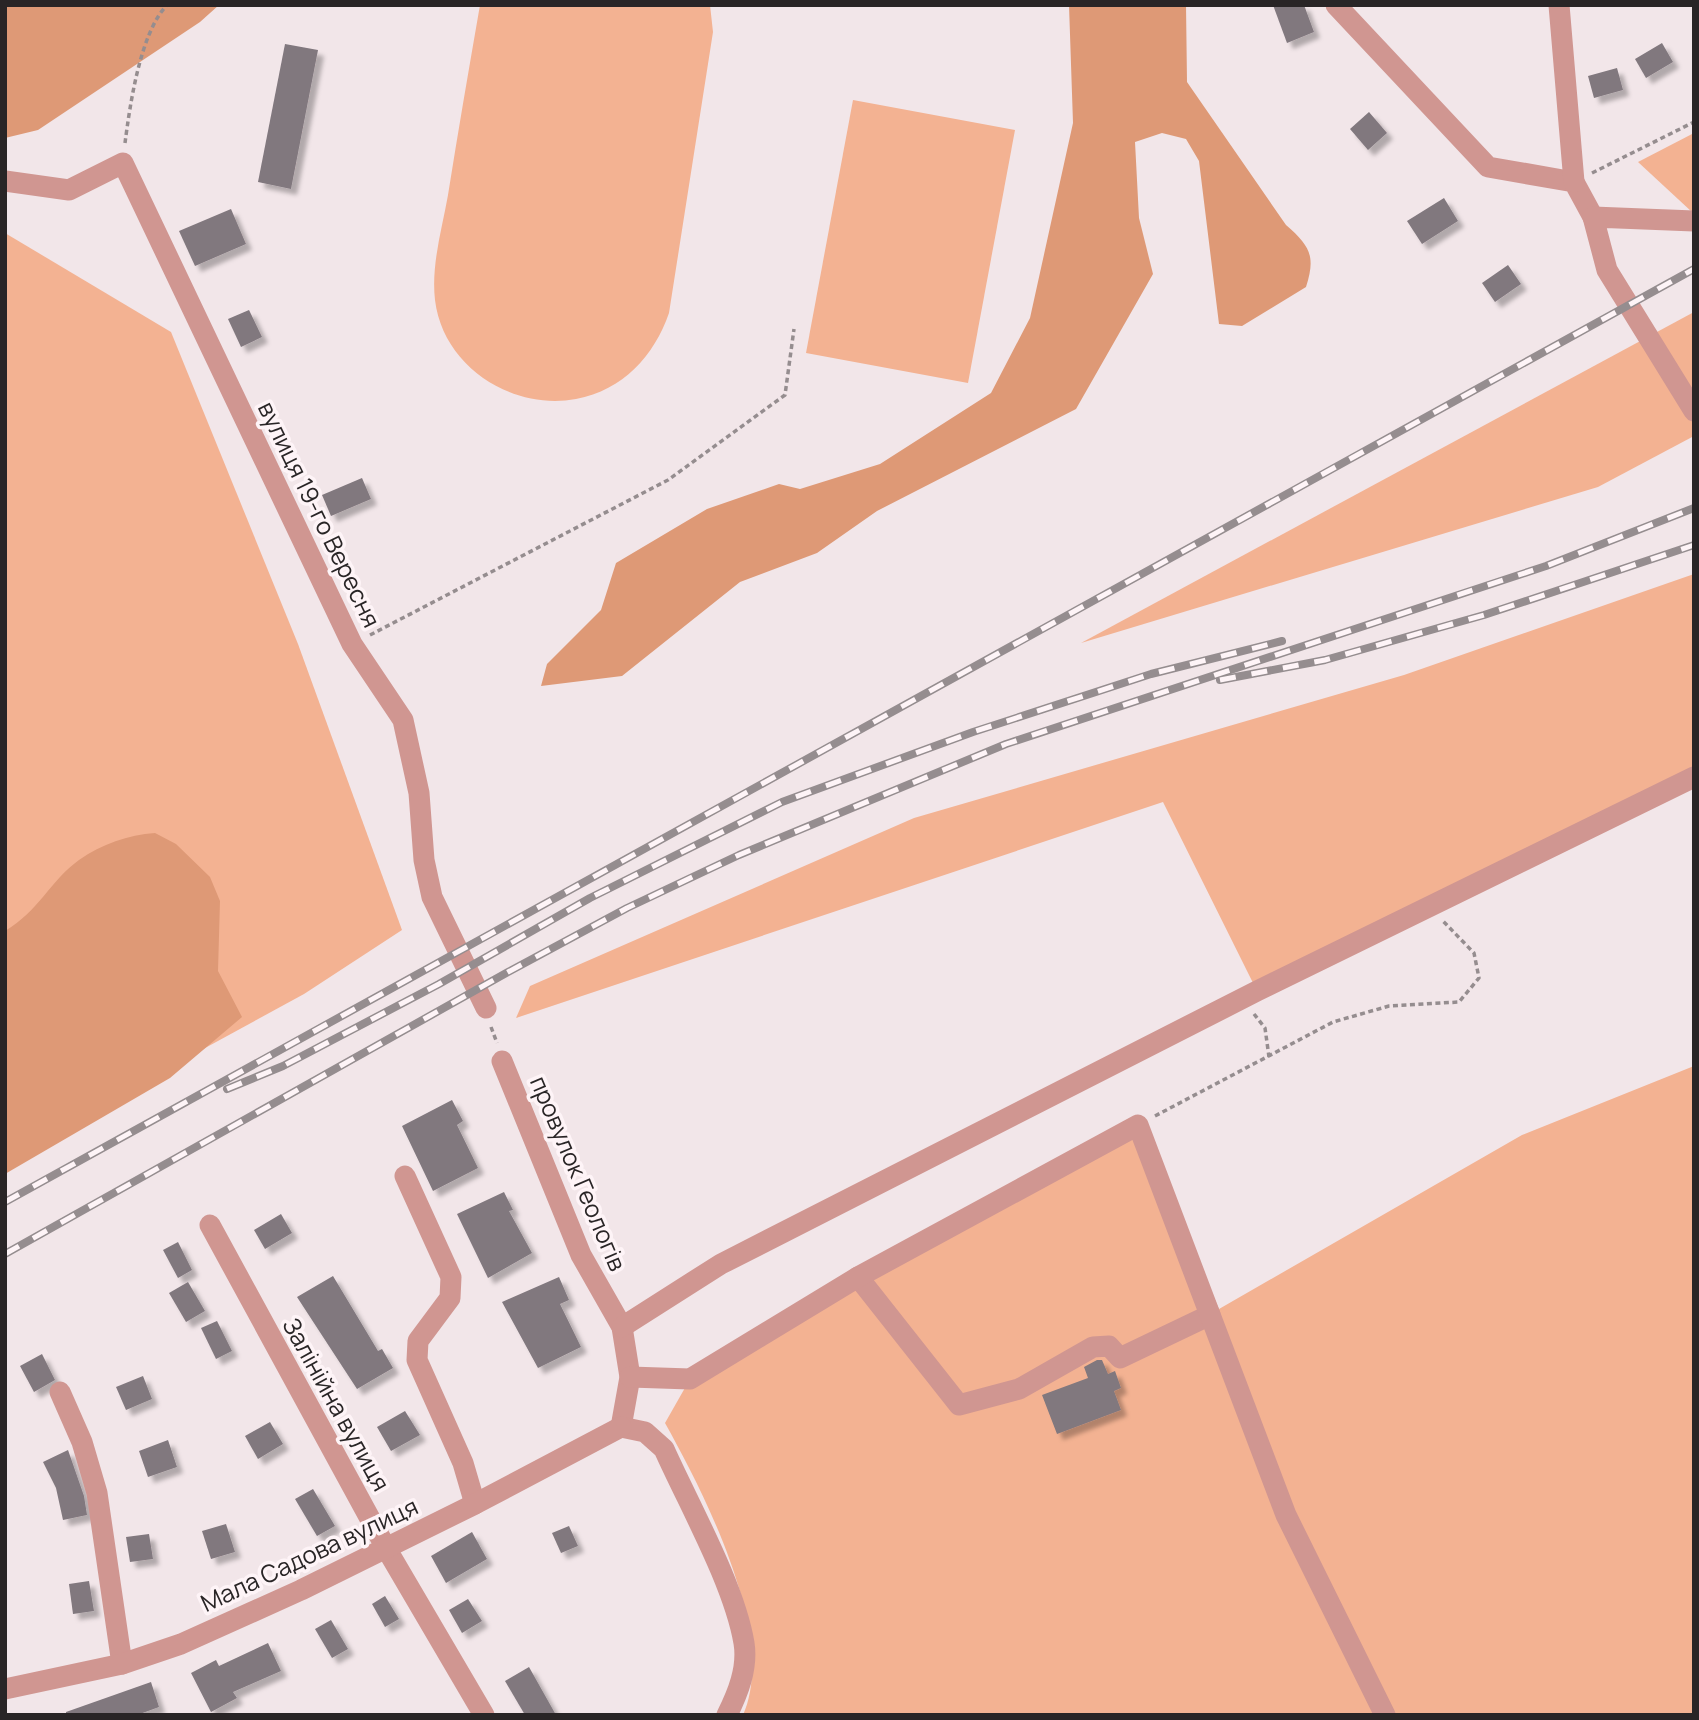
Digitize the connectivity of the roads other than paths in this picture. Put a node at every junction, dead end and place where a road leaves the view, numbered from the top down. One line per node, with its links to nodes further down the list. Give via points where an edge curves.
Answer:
1 (1336, 5): 4 (street, via 1488,167)
2 (1559, 5): 4 (street)
3 (5, 181): 9 (street, вулиця 19-го Вересня, via 69,190 123,163 352,644 403,720 419,793 432,897)
4 (1574, 182): 5 (street)
5 (1593, 217): 6 (street); 7 (street, via 1607,270)
6 (1694, 221)
7 (1694, 411)
8 (1694, 777): 15 (street, via 1241,999 721,1264)
9 (486, 1009)
10 (502, 1060): 15 (street, провулок Геологів, via 581,1255)
11 (405, 1176): 19 (street, via 451,1277 450,1298 418,1341 417,1360 463,1463)
12 (210, 1225): 20 (street, Залінійна вулиця)
13 (858, 1277): 14 (street, via 959,1405 1019,1389 1093,1347 1109,1346 1120,1358); 14 (street, via 1138,1125); 16 (street, via 690,1380)
14 (1210, 1315): 25 (street, via 1286,1515)
15 (622, 1326): 16 (street, провулок Геологів)
16 (630, 1377): 18 (street, провулок Геологів)
17 (60, 1392): 21 (street, via 97,1493)
18 (621, 1427): 19 (street, Мала Садова вулиця); 24 (street, via 645,1432 664,1449 732,1600 744,1645 740,1689)
19 (475, 1504): 20 (street, Мала Садова вулиця)
20 (386, 1548): 21 (street, Мала Садова вулиця, via 181,1644); 23 (street, Залінійна вулиця)
21 (122, 1664): 22 (street, Мала Садова вулиця)
22 (5, 1689)
23 (484, 1715)
24 (727, 1715)
25 (1385, 1715)

